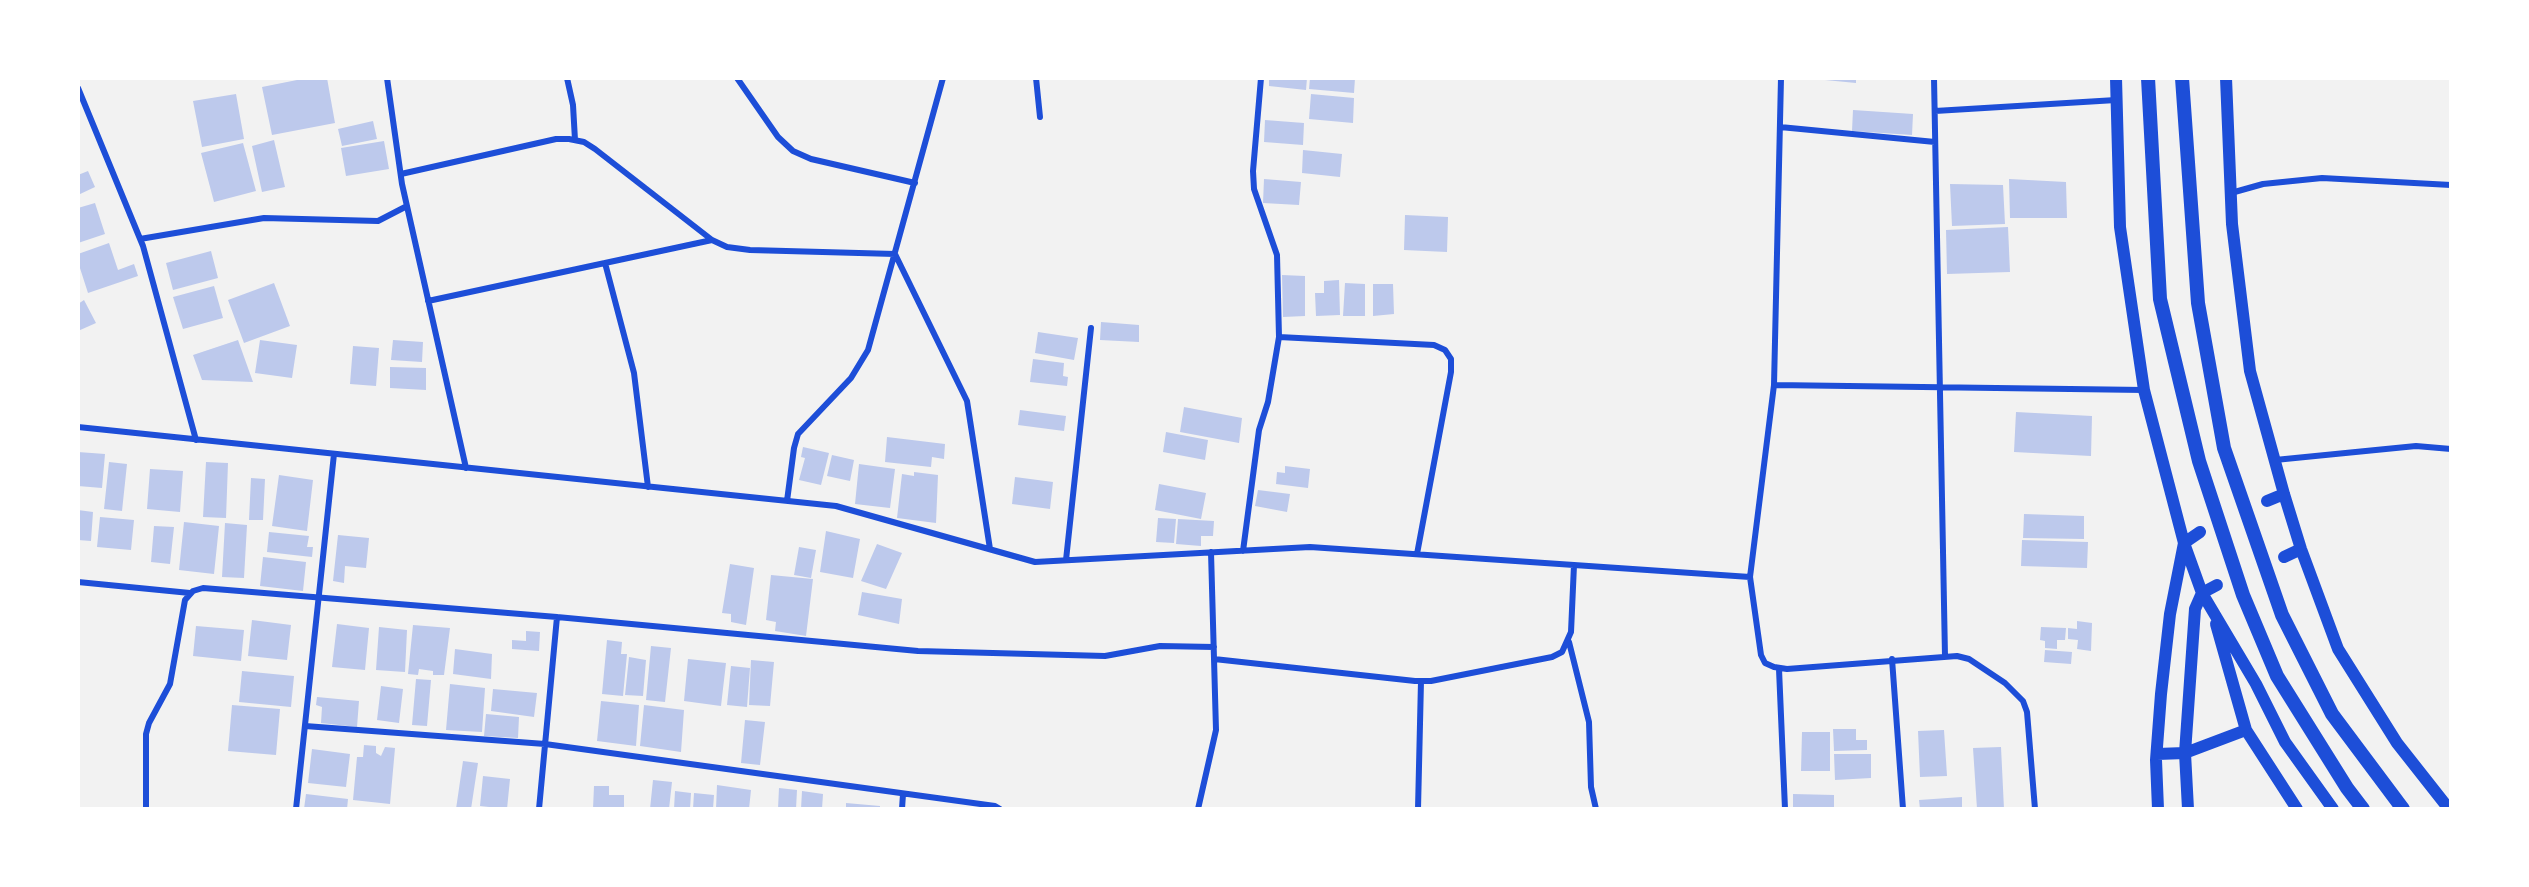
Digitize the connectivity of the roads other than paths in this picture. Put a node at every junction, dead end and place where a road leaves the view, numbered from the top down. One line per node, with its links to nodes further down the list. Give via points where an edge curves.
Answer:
1 (387, 78): 20 (street)
2 (567, 78): 18 (street)
3 (737, 78): 21 (street, via 778,137 793,151 811,159)
4 (943, 78): 21 (street)
5 (1036, 78): 16 (street)
6 (1261, 78): 31 (street, via 1254,189 1277,255)
7 (1781, 78): 17 (street)
8 (1934, 78): 15 (street)
9 (2116, 78): 14 (main road)
10 (2148, 78): 91 (highway, via 2160,299 2199,461 2243,595 2277,676)
11 (2182, 78): 92 (highway, via 2198,303 2224,448 2282,615 2332,714)
12 (2226, 78): 23 (main road)
13 (78, 88): 25 (street)
14 (2116, 100): 15 (street); 34 (main road, via 2120,227)
15 (1935, 111): 19 (street)
16 (1040, 117)
17 (1780, 127): 19 (street); 32 (street)
18 (575, 140): 20 (street, via 556,139); 26 (street, via 595,149)
19 (1935, 142): 33 (street)
20 (401, 174): 24 (street)
21 (915, 183): 27 (street)
22 (2451, 185): 23 (street, via 2322,178 2263,184)
23 (2231, 193): 39 (main road, via 2250,371)
24 (407, 206): 25 (street, via 378,221 264,218); 29 (street)
25 (140, 239): 36 (street)
26 (712, 240): 27 (street, via 750,250); 28 (street)
27 (895, 254): 43 (street, via 861,364 798,434); 47 (street, via 967,401)
28 (604, 263): 29 (street); 41 (street, via 635,380)
29 (428, 301): 40 (street)
30 (1091, 328): 53 (street)
31 (1279, 338): 49 (street, via 1259,430); 51 (street, via 1434,345 1445,350 1451,372)
32 (1774, 385): 33 (street); 55 (street)
33 (1940, 387): 34 (street); 65 (street)
34 (2144, 390): 46 (main road)
35 (78, 428): 36 (street)
36 (196, 440): 38 (street)
37 (2451, 450): 39 (street, via 2415,446)
38 (334, 454): 40 (street); 60 (street)
39 (2274, 460): 42 (main road)
40 (466, 468): 41 (street)
41 (648, 487): 43 (street)
42 (2284, 494): 44 (main road); 48 (main road)
43 (787, 501): 47 (street, via 836,506)
44 (2267, 501)
45 (2200, 531): 46 (main road)
46 (2184, 543): 59 (main road); 74 (main road, via 2170,614)
47 (990, 549): 53 (street, via 1035,562)
48 (2301, 549): 52 (main road); 93 (main road, via 2338,649 2397,743)
49 (1243, 551): 50 (street); 51 (street, via 1310,547)
50 (1211, 552): 53 (street); 64 (street)
51 (1417, 554): 54 (street)
52 (2284, 557)
53 (1066, 560)
54 (1574, 565): 55 (street); 63 (street)
55 (1750, 577): 68 (street, via 1761,655 1765,663)
56 (78, 582): 58 (street, via 188,595)
57 (2217, 585): 59 (main road)
58 (193, 591): 60 (street, via 203,588); 76 (street, via 182,610 170,684 146,734)
59 (2202, 593): 61 (main road); 73 (main road, via 2196,609)
60 (319, 599): 62 (street); 70 (street)
61 (2211, 607): 71 (main road); 90 (main road, via 2285,742)
62 (556, 617): 64 (street, via 918,651 1105,656 1160,646); 72 (street)
63 (1569, 642): 69 (street, via 1552,657); 83 (street, via 1589,722 1591,787)
64 (1214, 647): 66 (street)
65 (1945, 656): 67 (street); 86 (street, via 1969,659 2005,683 2023,701)
66 (1215, 659): 69 (street); 81 (street, via 1216,730)
67 (1892, 659): 68 (street); 85 (street)
68 (1779, 669): 84 (street)
69 (1421, 681): 82 (street)
70 (305, 726): 72 (street); 77 (street)
71 (2246, 730): 73 (main road); 89 (main road)
72 (545, 744): 75 (street); 78 (street)
73 (2185, 753): 74 (main road); 88 (main road)
74 (2157, 754): 87 (main road)
75 (903, 794): 79 (street); 80 (street)
76 (146, 809)
77 (296, 809)
78 (539, 809)
79 (902, 809)
80 (1000, 809)
81 (1198, 809)
82 (1418, 809)
83 (1596, 809)
84 (1785, 809)
85 (1903, 809)
86 (2035, 809)
87 (2158, 809)
88 (2188, 809)
89 (2297, 809)
90 (2333, 809)
91 (2364, 809)
92 (2403, 809)
93 (2449, 809)

